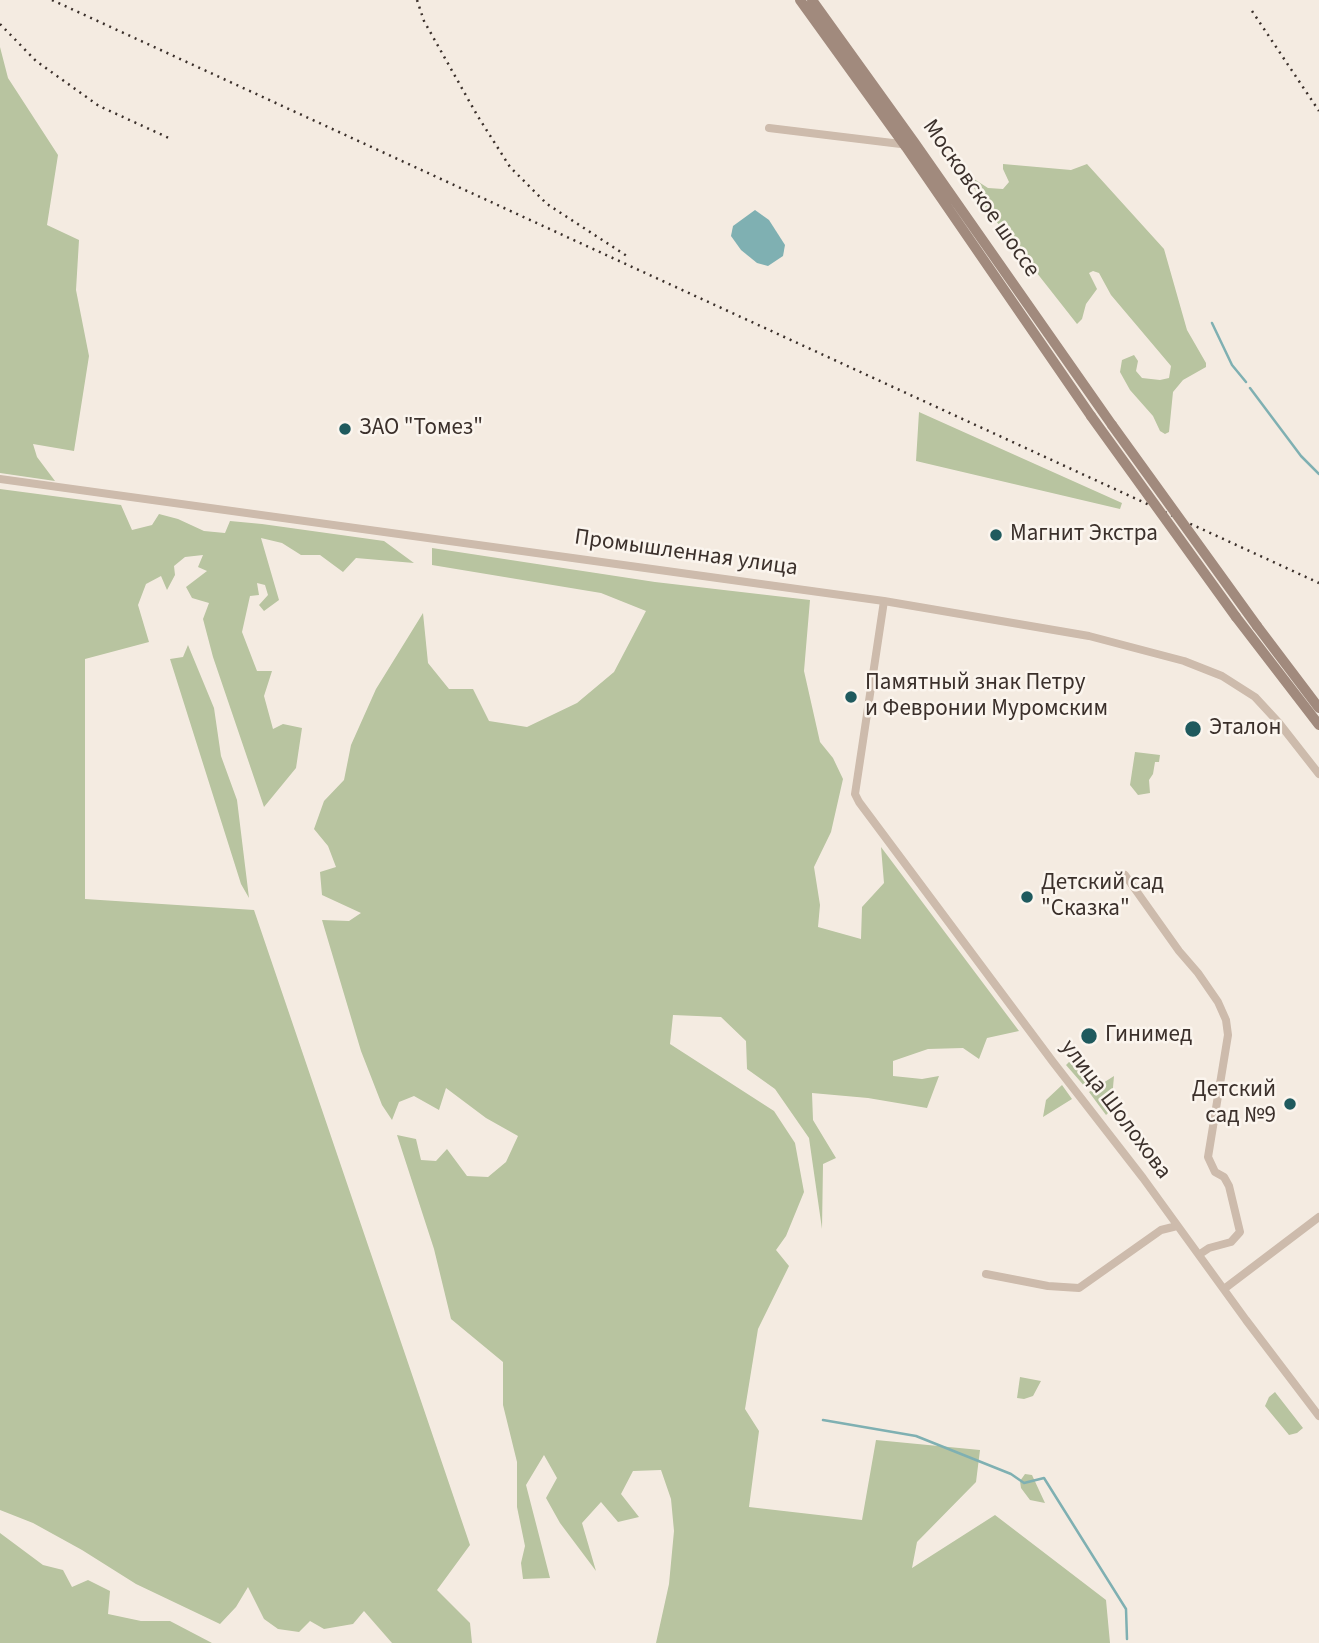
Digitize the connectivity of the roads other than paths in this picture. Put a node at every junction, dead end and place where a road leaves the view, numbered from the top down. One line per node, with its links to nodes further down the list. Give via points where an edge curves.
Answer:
1 (800, 0): 4 (main road, Московское шоссе)
2 (811, 0): 4 (main road, Московское шоссе)
3 (769, 128): 4 (street)
4 (910, 144): 7 (main road, Московское шоссе, bridge); 8 (main road, Московское шоссе, bridge, via 1091,416)
5 (0, 479): 6 (street, Промышленная улица)
6 (884, 601): 9 (street, Промышленная улица, via 1089,636 1222,676 1255,697); 12 (street, улица Шолохова, via 855,794)
7 (1319, 708)
8 (1319, 725)
9 (1319, 774)
10 (1125, 876): 13 (street, via 1198,973 1226,1020 1228,1035 1208,1157 1229,1186 1240,1232 1231,1242)
11 (1319, 1217): 15 (street)
12 (1177, 1226): 13 (street, улица Шолохова); 14 (street, via 1161,1230 1079,1288)
13 (1200, 1254): 15 (street, улица Шолохова)
14 (985, 1274)
15 (1224, 1289): 16 (street, улица Шолохова)
16 (1319, 1416)

